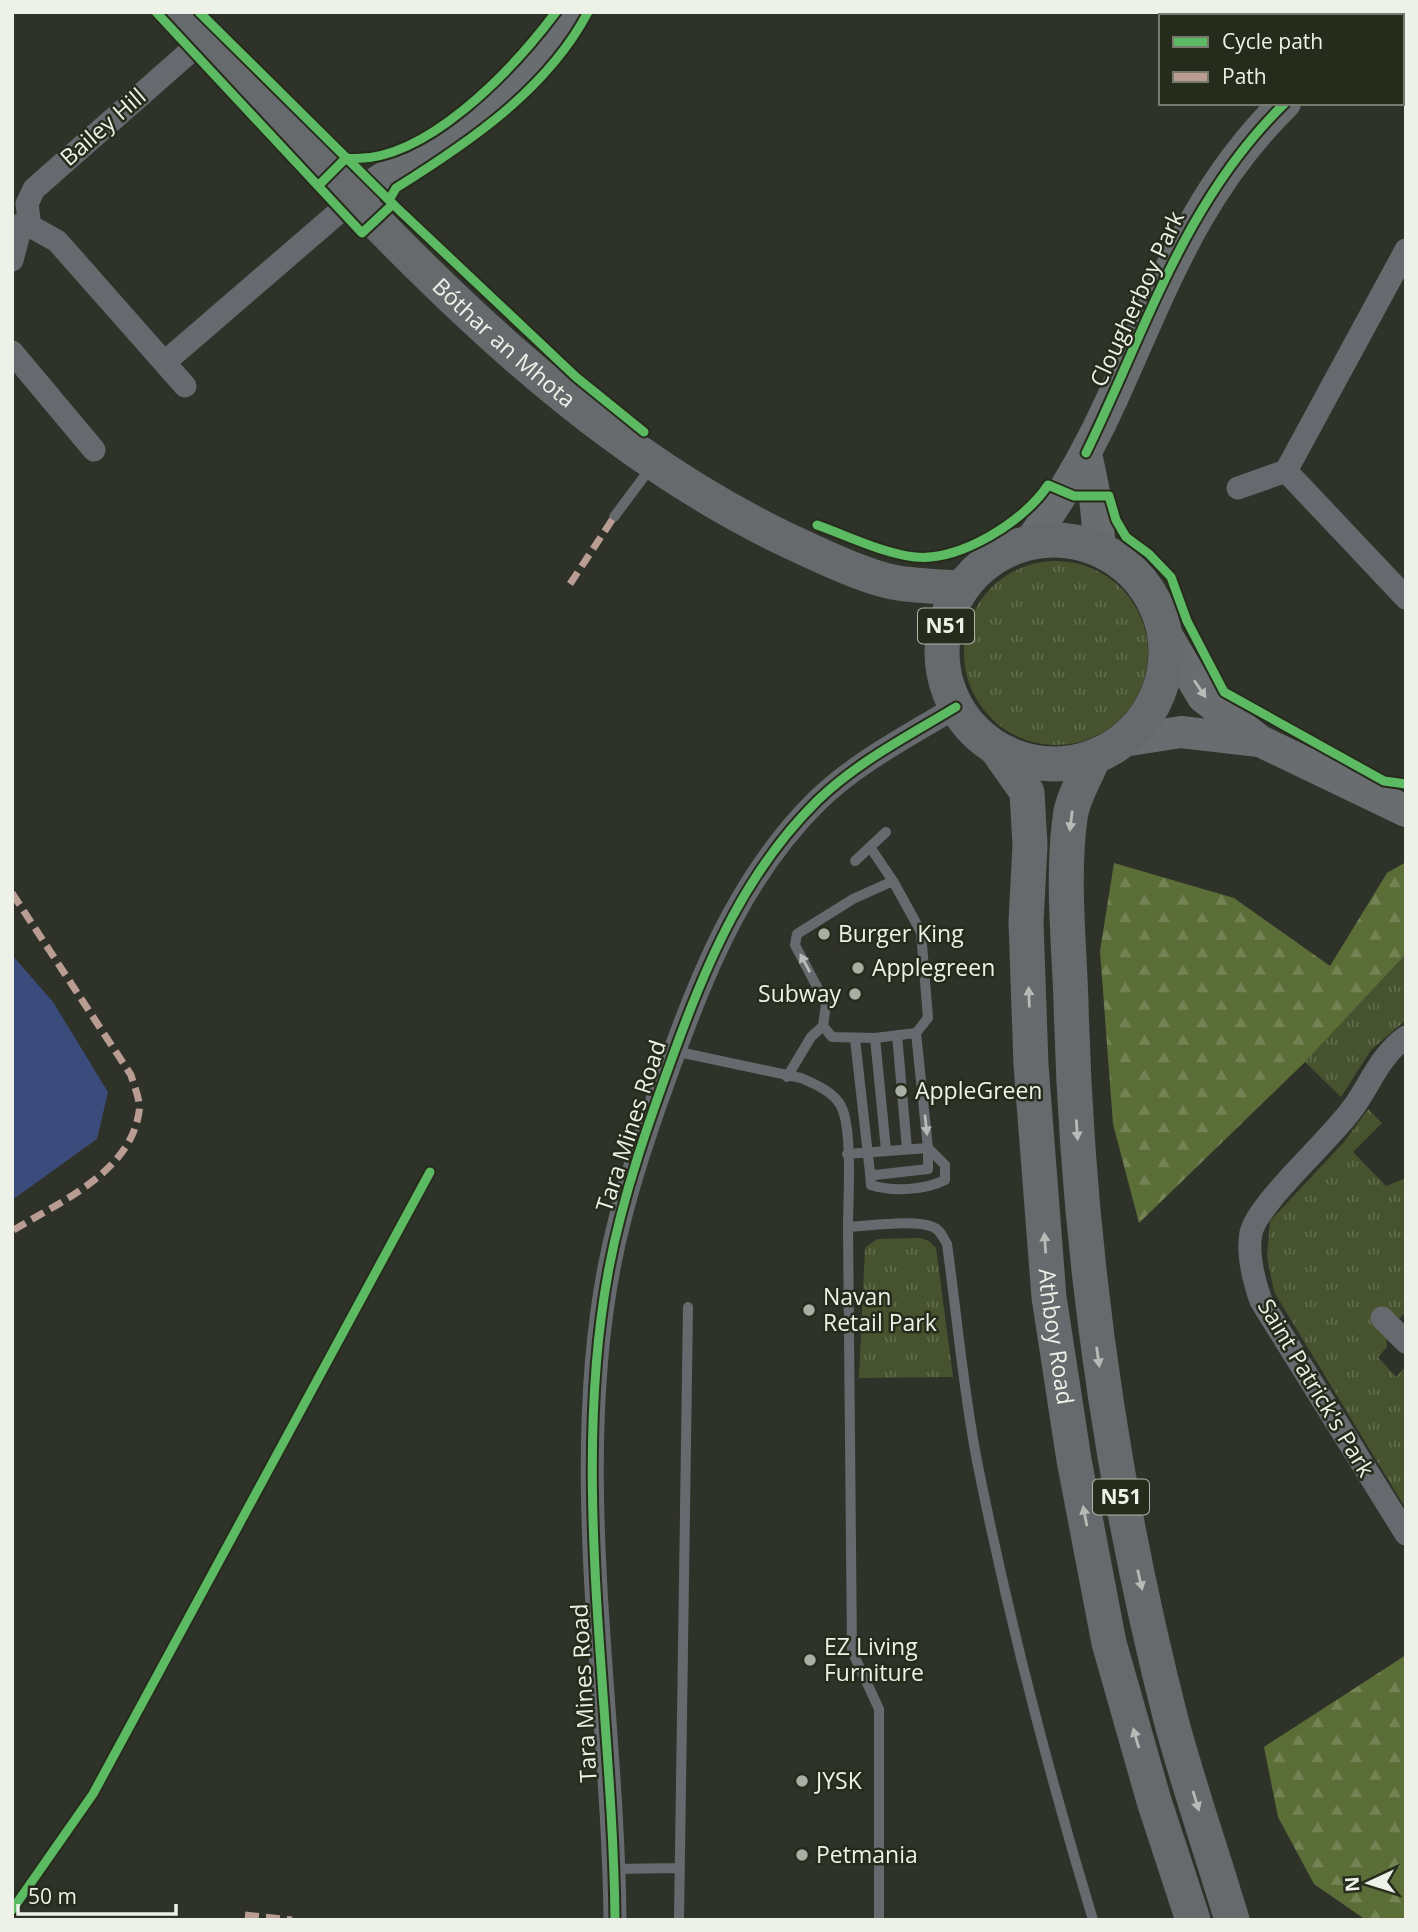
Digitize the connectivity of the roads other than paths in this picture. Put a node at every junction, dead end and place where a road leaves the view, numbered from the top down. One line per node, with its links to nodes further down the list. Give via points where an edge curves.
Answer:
1 (176, 12): 3 (main road, Bóthar an Mhota / N51)
2 (569, 12): 5 (street, via 526,71 488,110)
3 (203, 40): 5 (main road, Bóthar an Mhota / N51); 6 (street, Bailey Hill, via 34,189)
4 (1283, 105): 13 (street, Clougherboy Park, via 1251,136 1196,215)
5 (354, 199): 10 (street); 14 (main road, Bóthar an Mhota / N51, via 520,358 578,409)
6 (21, 226): 8 (street, Bailey Hill); 10 (street, via 57,241)
7 (1406, 250): 15 (street)
8 (12, 260)
9 (12, 352): 12 (street)
10 (165, 362): 11 (street)
11 (185, 386)
12 (94, 450)
13 (1086, 453): 18 (street, Clougherboy Park); 19 (street)
14 (654, 465): 17 (lane); 20 (main road, Bóthar an Mhota / N51, via 747,521)
15 (1286, 471): 16 (street); 22 (street)
16 (1238, 488)
17 (614, 517)
18 (1030, 542): 19 (main road, N51, via 1071,541); 21 (main road, N51, via 1002,552)
19 (1100, 550): 23 (main road, N51, via 1128,568 1147,589)
20 (896, 583): 21 (main road, Bóthar an Mhota / N51); 24 (main road, Bóthar an Mhota / N51, via 928,621)
21 (962, 588): 24 (main road, N51, via 947,617)
22 (1406, 598)
23 (1164, 631): 26 (street, one-way to 26, via 1203,697); 28 (main road, N51, via 1165,679 1155,703)
24 (942, 647): 25 (main road, N51, via 945,676)
25 (956, 707): 27 (main road, N51, via 975,732); 40 (street, Tara Mines Road, via 846,775 793,827 738,903)
26 (1260, 741): 28 (street, via 1181,732); 29 (street)
27 (996, 748): 28 (main road, N51, via 1025,761 1061,764); 59 (main road, Athboy Road / N51, one-way to 27, via 1109,1643 1074,1460 1049,1297 1031,1065 1027,792)
28 (1108, 749): 60 (main road, Athboy Road / N51, one-way to 60, via 1070,815 1073,1076 1083,1226 1119,1488 1172,1721)
29 (1406, 811)
30 (886, 832): 31 (lane)
31 (870, 847): 32 (lane); 33 (lane)
32 (855, 861)
33 (893, 881): 34 (lane, one-way to 33, via 826,1004 795,945 797,934); 35 (lane, via 921,932 929,1018)
34 (823, 1026): 39 (lane, via 832,1037); 41 (lane)
35 (916, 1033): 36 (lane); 42 (lane, one-way to 42)
36 (897, 1035): 38 (lane); 43 (lane)
37 (1406, 1037): 52 (street, Saint Patrick's Park, via 1392,1047 1329,1138 1259,1214 1251,1234 1253,1278 1261,1301)
38 (875, 1038): 39 (lane); 44 (lane)
39 (855, 1039): 45 (lane)
40 (674, 1051): 41 (lane); 54 (street, Tara Mines Road, via 636,1163 611,1257 598,1365 595,1528)
41 (787, 1077): 46 (lane, via 820,1086 840,1104 846,1121)
42 (928, 1148): 43 (lane); 47 (lane, via 928,1169); 47 (lane, via 946,1166 946,1180 883,1189 871,1185)
43 (907, 1149): 44 (lane)
44 (886, 1150): 45 (lane)
45 (867, 1152): 46 (lane); 47 (lane)
46 (847, 1154): 48 (lane)
47 (870, 1173)
48 (848, 1227): 57 (lane, via 852,1651 879,1709); 58 (lane, via 932,1226 947,1244 968,1407 1008,1611)
49 (688, 1307): 53 (lane)
50 (1382, 1318): 51 (street)
51 (1406, 1342)
52 (1406, 1534)
53 (680, 1868): 54 (lane); 56 (lane)
54 (614, 1869): 55 (street, Tara Mines Road)
55 (615, 1920)
56 (679, 1920)
57 (879, 1920)
58 (1093, 1920)
59 (1193, 1920)
60 (1232, 1920)

